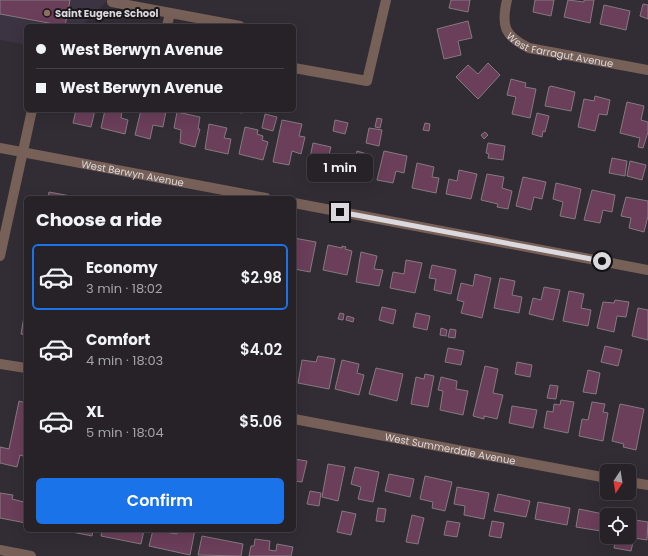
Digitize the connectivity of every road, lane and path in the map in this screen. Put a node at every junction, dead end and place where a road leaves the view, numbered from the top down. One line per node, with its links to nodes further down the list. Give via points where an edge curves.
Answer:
1 (386, 0): 7 (street, via 367,81)
2 (507, 0): 8 (street, West Farragut Avenue, via 503,17 505,28 510,36 529,48)
3 (112, 2): 4 (street)
4 (170, 13): 5 (street); 6 (street)
5 (167, 24)
6 (229, 24)
7 (296, 68)
8 (648, 70)
9 (32, 112): 11 (street)
10 (0, 148): 11 (street, West Berwyn Avenue)
11 (22, 152): 12 (street, West Berwyn Avenue); 14 (street)
12 (255, 196)
13 (296, 203): 15 (street)
14 (0, 256)
15 (648, 270)
16 (0, 364): 17 (street)
17 (24, 368)
18 (296, 419): 19 (street, West Summerdale Avenue)
19 (600, 477)
20 (636, 483): 21 (street)
21 (648, 485)
22 (0, 550): 23 (street)
23 (31, 556)

